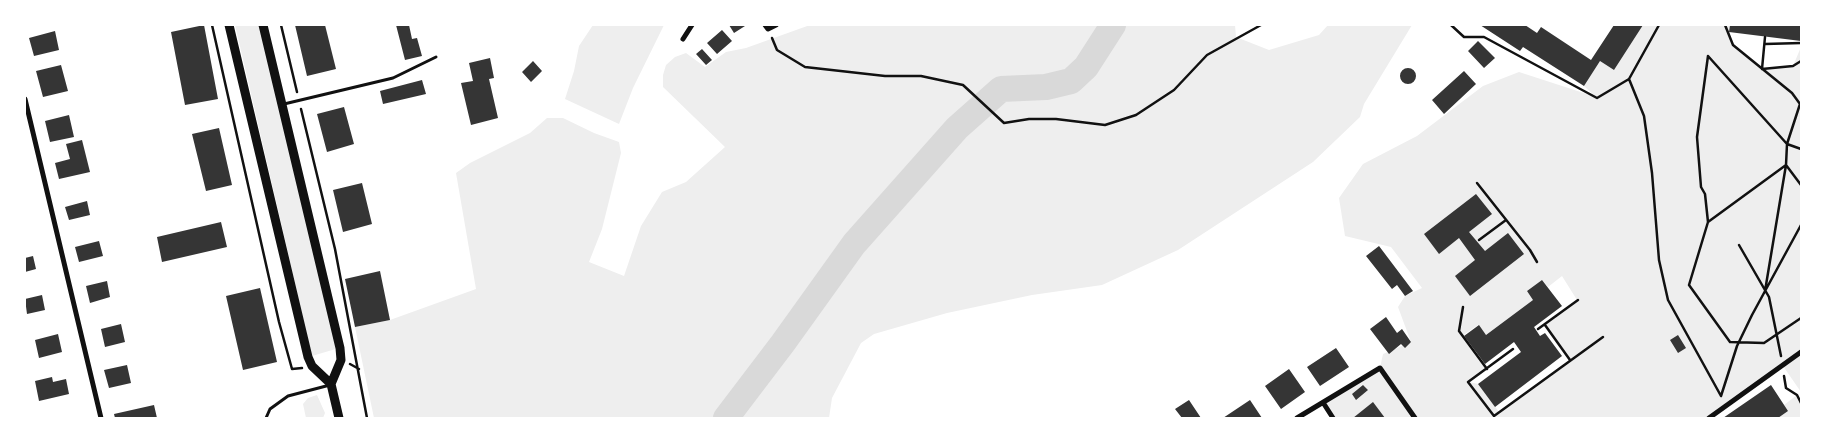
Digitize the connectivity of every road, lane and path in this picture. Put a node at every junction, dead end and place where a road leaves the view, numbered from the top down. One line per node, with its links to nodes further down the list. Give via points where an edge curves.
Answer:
1 (212, 25): 52 (path, via 292,369)
2 (229, 25): 52 (main road)
3 (263, 25): 25 (main road)
4 (281, 25): 24 (path)
5 (692, 25): 13 (street)
6 (765, 25): 7 (street, via 768,29)
7 (776, 25)
8 (1261, 25): 14 (path, via 1207,55 1174,90 1136,115 1105,125 1056,119 1004,123 962,85 920,76 885,76 805,67 777,50)
9 (1451, 25): 20 (path, via 1464,37 1484,37 1598,98)
10 (1659, 25): 20 (path)
11 (1725, 25): 19 (path, via 1733,45)
12 (1765, 36): 16 (path)
13 (683, 39)
14 (773, 39)
15 (1801, 43): 16 (path)
16 (1765, 44): 19 (path)
17 (436, 58): 24 (lane, via 393,78)
18 (1801, 61): 19 (path, via 1793,66)
19 (1762, 69): 22 (path)
20 (1629, 79): 46 (path, via 1644,116 1659,260 1668,300 1721,396)
21 (1801, 95): 22 (path)
22 (1796, 98): 26 (path)
23 (25, 99): 59 (street)
24 (299, 100): 25 (lane); 53 (path, via 335,249)
25 (281, 105): 49 (main road)
26 (1800, 105): 27 (path)
27 (1787, 144): 28 (path); 29 (path); 33 (path, via 1708,56 1697,137)
28 (1801, 149)
29 (1786, 165): 31 (path); 33 (path); 38 (path)
30 (1477, 183): 32 (path)
31 (1801, 185)
32 (1506, 220): 35 (path); 37 (path)
33 (1708, 222): 46 (path, via 1689,285 1730,342)
34 (1801, 226): 38 (path)
35 (1479, 240)
36 (1739, 245): 38 (path)
37 (1537, 262)
38 (1765, 291): 44 (path); 46 (path)
39 (1578, 300): 42 (path)
40 (1463, 307): 54 (path, via 1459,331)
41 (1801, 318): 44 (path)
42 (1545, 325): 43 (path); 50 (path)
43 (1538, 329)
44 (1777, 334): 46 (path, via 1764,343); 51 (path)
45 (1602, 337): 50 (path)
46 (1739, 343)
47 (1513, 349): 54 (path)
48 (1801, 352): 51 (street)
49 (341, 360): 53 (path); 55 (main road)
50 (1570, 360): 58 (path)
51 (1783, 365): 56 (path, via 1786,388 1797,395); 66 (street)
52 (312, 366): 55 (main road)
53 (359, 369): 62 (path)
54 (1486, 369): 58 (path, via 1468,382)
55 (330, 384): 60 (lane, via 288,396 270,409); 61 (main road)
56 (1801, 403)
57 (1324, 404): 63 (street); 64 (street); 65 (street, via 1380,368)
58 (1494, 417)
59 (101, 418)
60 (266, 418)
61 (339, 418)
62 (367, 418)
63 (1297, 418)
64 (1333, 418)
65 (1415, 418)
66 (1709, 418)

